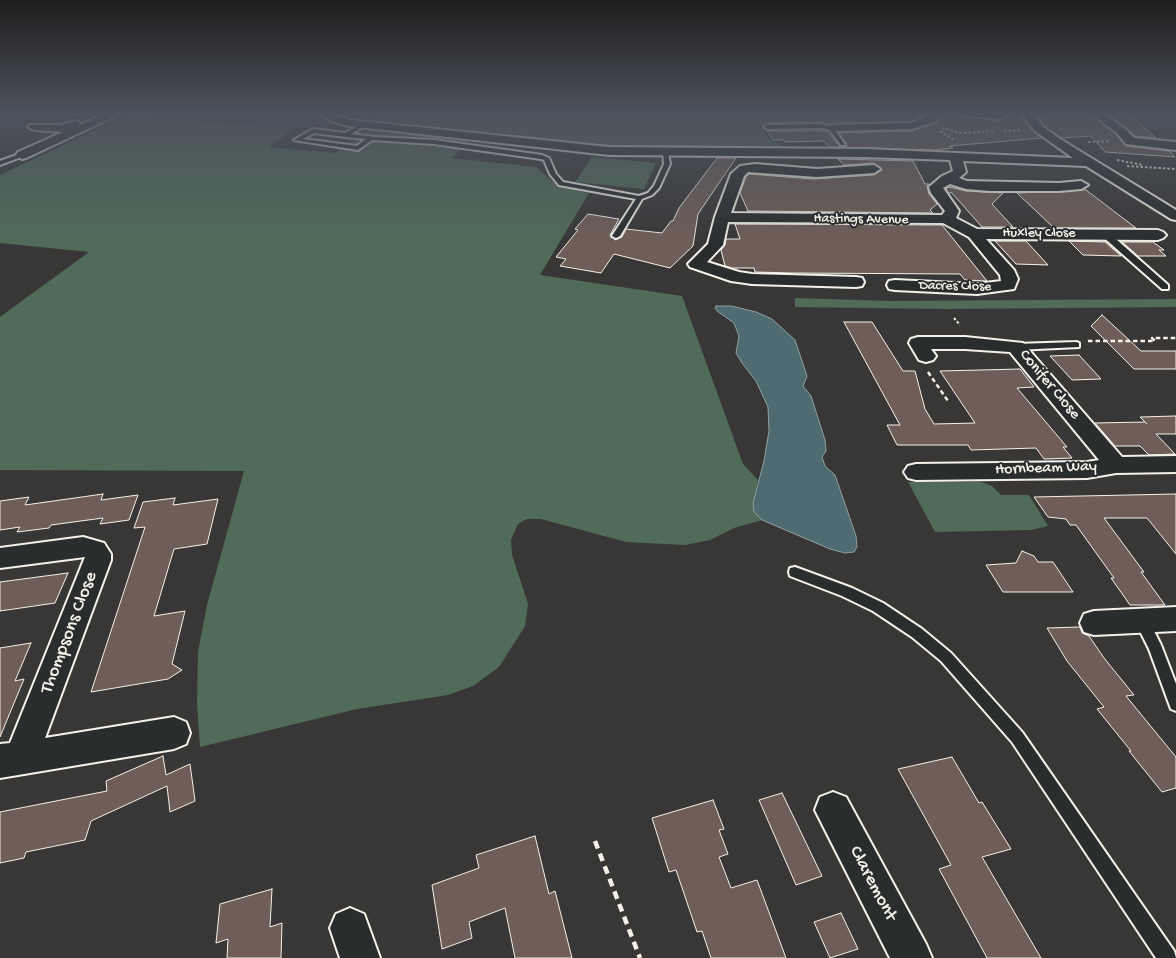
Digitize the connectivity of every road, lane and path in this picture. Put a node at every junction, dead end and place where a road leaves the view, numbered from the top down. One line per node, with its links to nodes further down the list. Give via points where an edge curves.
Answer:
1 (17, 157): 8 (lane)
2 (540, 157): 15 (lane, via 547,159 552,174 561,184)
3 (666, 157): 15 (lane, via 667,164 657,187)
4 (948, 157): 5 (street)
5 (954, 157): 7 (street); 13 (street, via 960,172)
6 (1078, 157): 7 (street)
7 (1086, 162): 9 (path); 17 (street)
8 (0, 163)
9 (1172, 169): 10 (path); 12 (path)
10 (1176, 169)
11 (874, 170): 16 (street, via 856,175 745,169 737,177)
12 (1176, 173)
13 (947, 179): 14 (street, via 989,187 1059,188); 18 (street, via 936,186 952,211)
14 (1082, 185)
15 (640, 198): 22 (lane)
16 (722, 216): 18 (street, Hastings Avenue); 23 (street, via 715,245 696,264 752,279)
17 (1176, 216)
18 (946, 219): 19 (street, Dacres Close)
19 (974, 234): 20 (street, Huxley Close); 24 (street, Dacres Close, via 1008,274 1008,285 955,289)
20 (1105, 234): 21 (street, Huxley Close); 25 (lane)
21 (1158, 235)
22 (616, 236)
23 (856, 282)
24 (895, 285)
25 (1165, 287)
26 (1176, 338): 27 (path, via 1072,342)
27 (1076, 345): 28 (lane)
28 (1016, 347): 29 (street, Conifer Close, via 918,343); 32 (street, Conifer Close)
29 (926, 356): 30 (path, via 921,361)
30 (948, 401)
31 (1176, 464): 32 (street, Hornbeam Way)
32 (1116, 465): 33 (street, Hornbeam Way, via 1087,470)
33 (916, 472)
34 (0, 558): 41 (street, Thompsons Close, via 83,547 98,554)
35 (795, 572): 46 (lane, via 878,607 917,632 946,657 1017,736)
36 (1176, 620): 37 (street)
37 (1142, 621): 38 (street); 39 (lane)
38 (1094, 623)
39 (1176, 704)
40 (174, 732): 41 (street)
41 (10, 760)
42 (833, 810): 45 (street, Claremont)
43 (595, 841): 44 (path)
44 (640, 958)
45 (912, 958)
46 (1167, 958)

